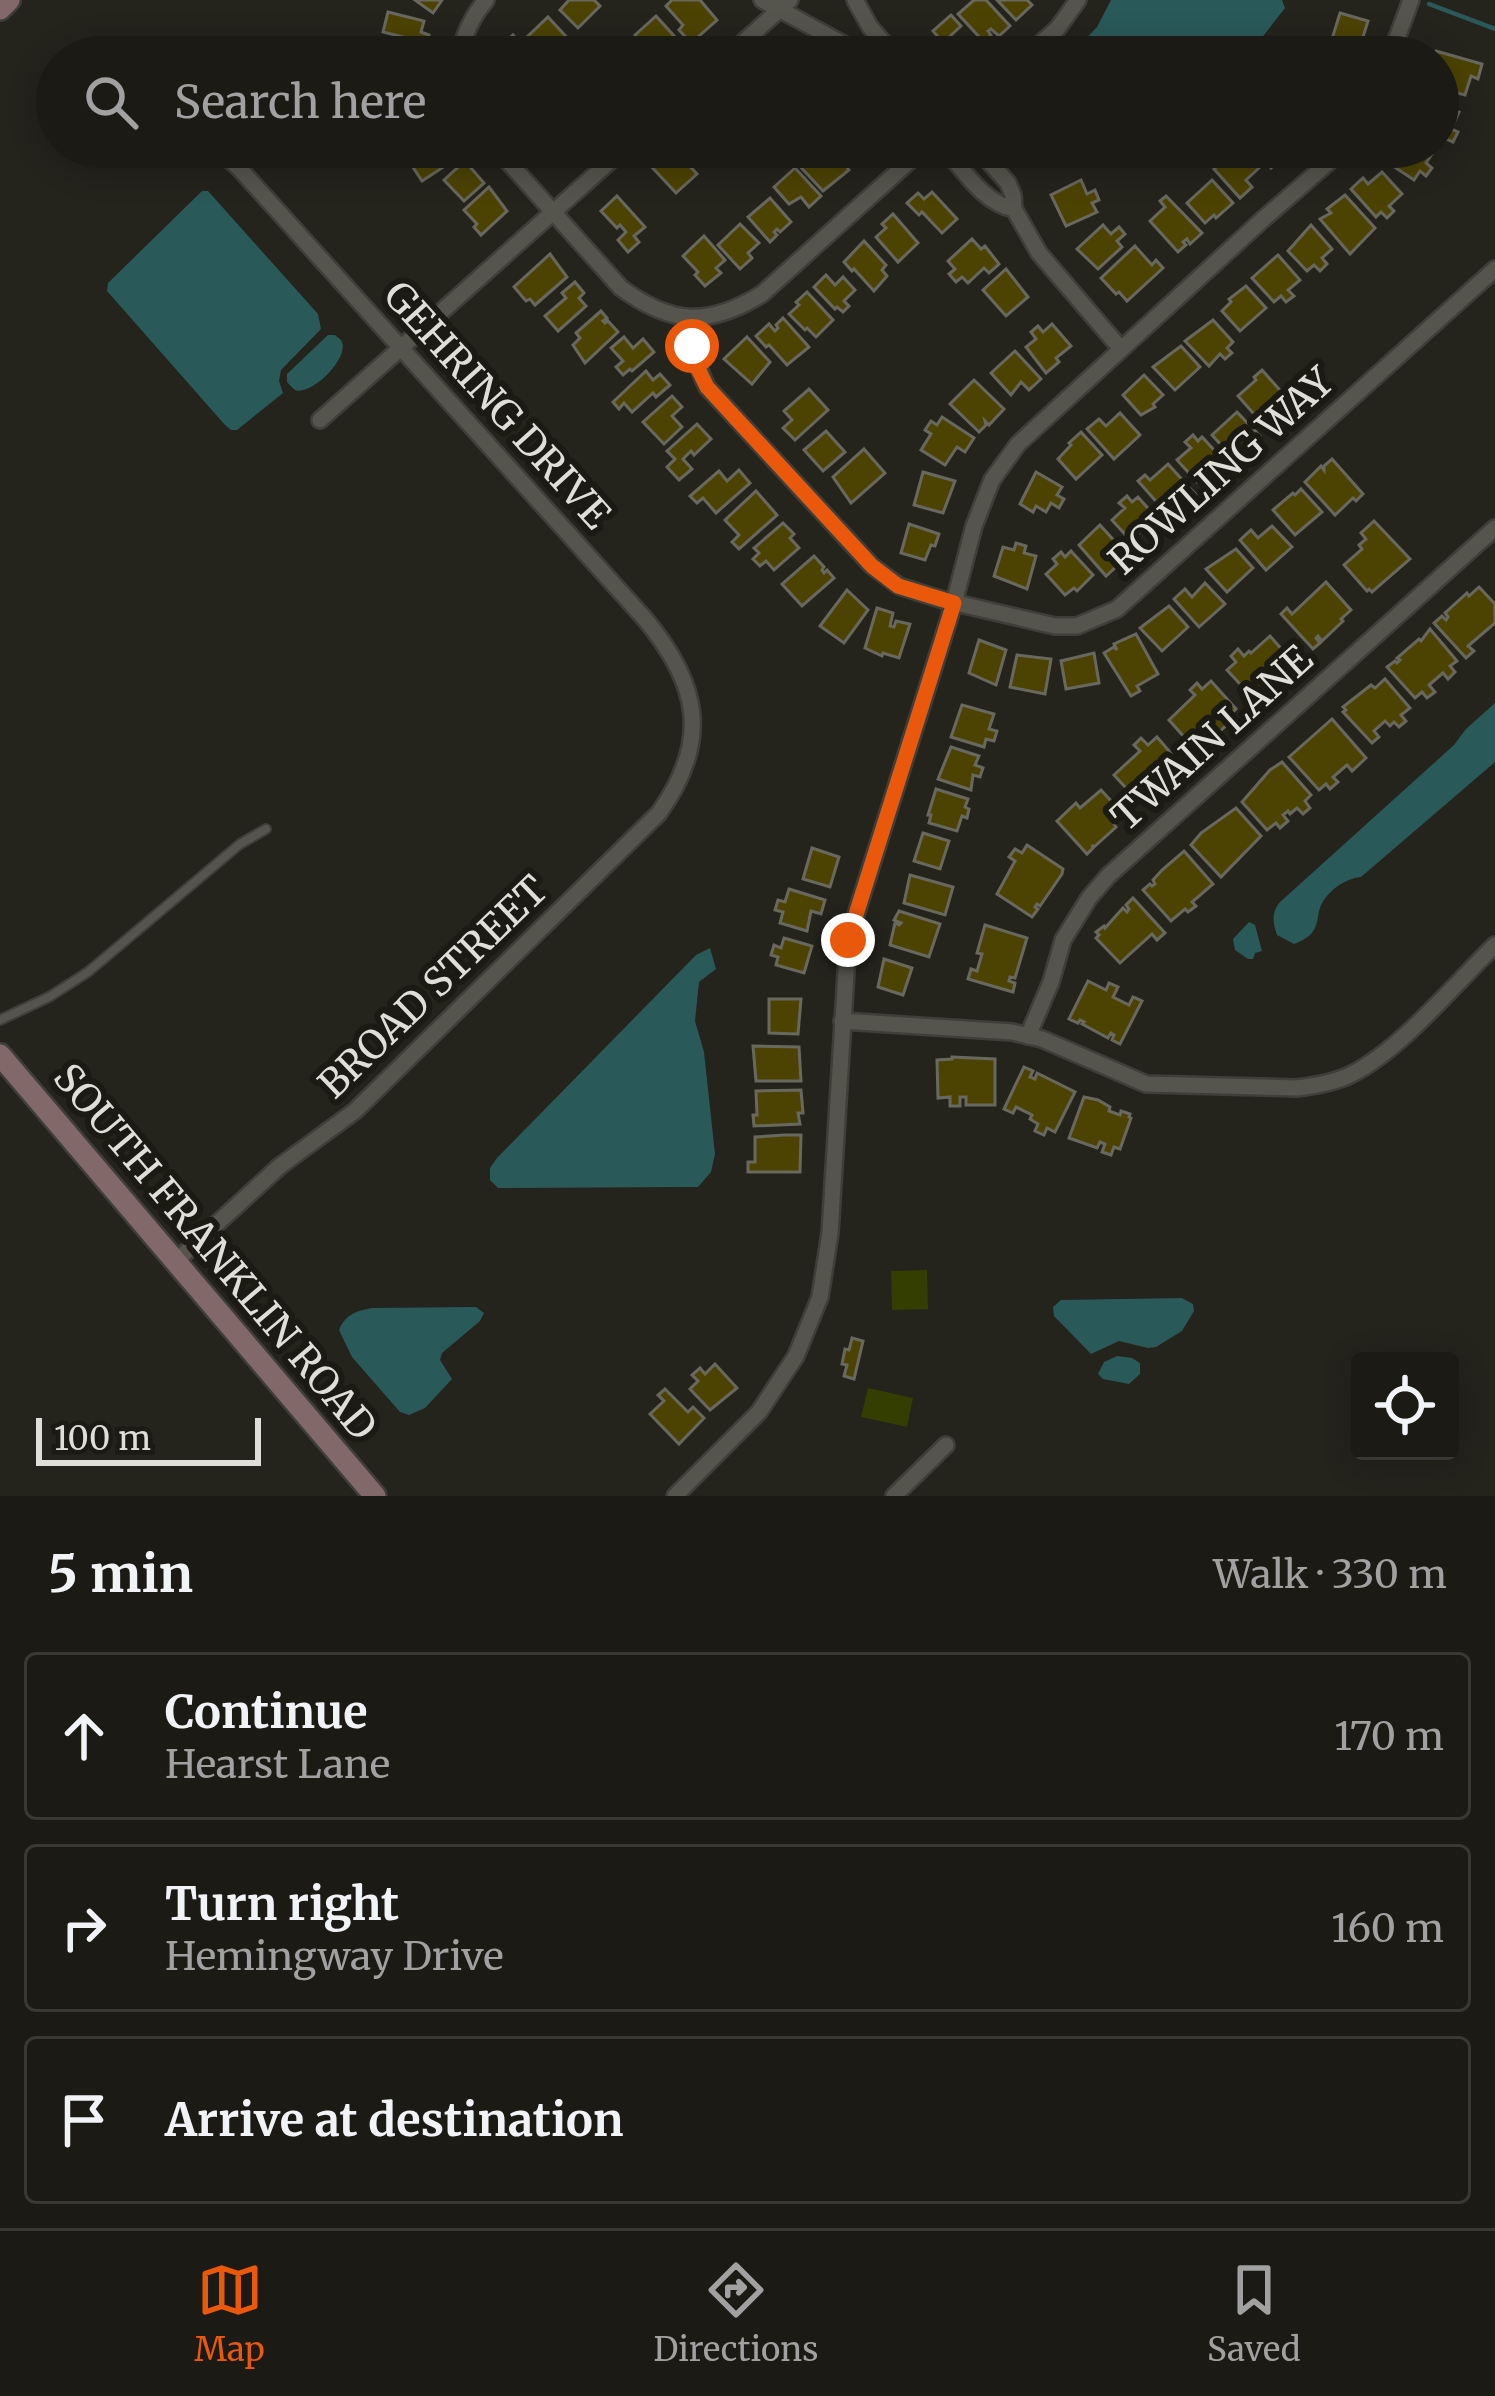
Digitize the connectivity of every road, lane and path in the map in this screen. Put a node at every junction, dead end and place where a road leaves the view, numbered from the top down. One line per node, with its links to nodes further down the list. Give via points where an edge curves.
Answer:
1 (9, 0): 8 (main road)
2 (486, 0): 9 (street)
3 (762, 0): 7 (street)
4 (855, 0): 12 (street)
5 (1078, 0): 13 (street)
6 (1411, 0): 14 (street)
7 (784, 5): 10 (street); 11 (street)
8 (0, 9)
9 (464, 36)
10 (750, 36)
11 (830, 36)
12 (878, 36)
13 (1049, 36)
14 (1398, 36)
15 (239, 168): 26 (street, GEHRING DRIVE)
16 (514, 168): 23 (street)
17 (603, 168): 23 (street)
18 (902, 168): 25 (street, via 762,295)
19 (962, 168): 22 (street, via 989,199)
20 (995, 168): 22 (street)
21 (1323, 168): 27 (street)
22 (1014, 208): 27 (street, via 1039,253)
23 (554, 212): 25 (street, via 621,288 668,315); 26 (street)
24 (1495, 269): 30 (street, ROWLING WAY, via 1117,609 1055,626)
25 (693, 319): 30 (street, ROWLING WAY, via 692,346 707,387 839,534 898,586)
26 (401, 348): 28 (street); 31 (street, GEHRING DRIVE, via 666,644 686,682)
27 (1121, 349): 30 (street, via 1018,444 992,480)
28 (320, 420)
29 (1495, 529): 36 (street, TWAIN LANE, via 1108,876 1064,940)
30 (954, 603): 35 (street, via 848,940)
31 (694, 728): 38 (street, BROAD STREET, via 683,771 659,813 355,1111 280,1166)
32 (266, 829): 34 (lane, via 88,971)
33 (1495, 945): 36 (street, via 1382,1053 1316,1085 1146,1084)
34 (0, 1020)
35 (842, 1021): 36 (street); 41 (street, via 820,1297 796,1356 758,1412)
36 (1028, 1036)
37 (0, 1055): 38 (main road, SOUTH FRANKLIN ROAD)
38 (175, 1262): 40 (main road, SOUTH FRANKLIN ROAD)
39 (946, 1445): 42 (street)
40 (375, 1496)
41 (675, 1496)
42 (894, 1496)

